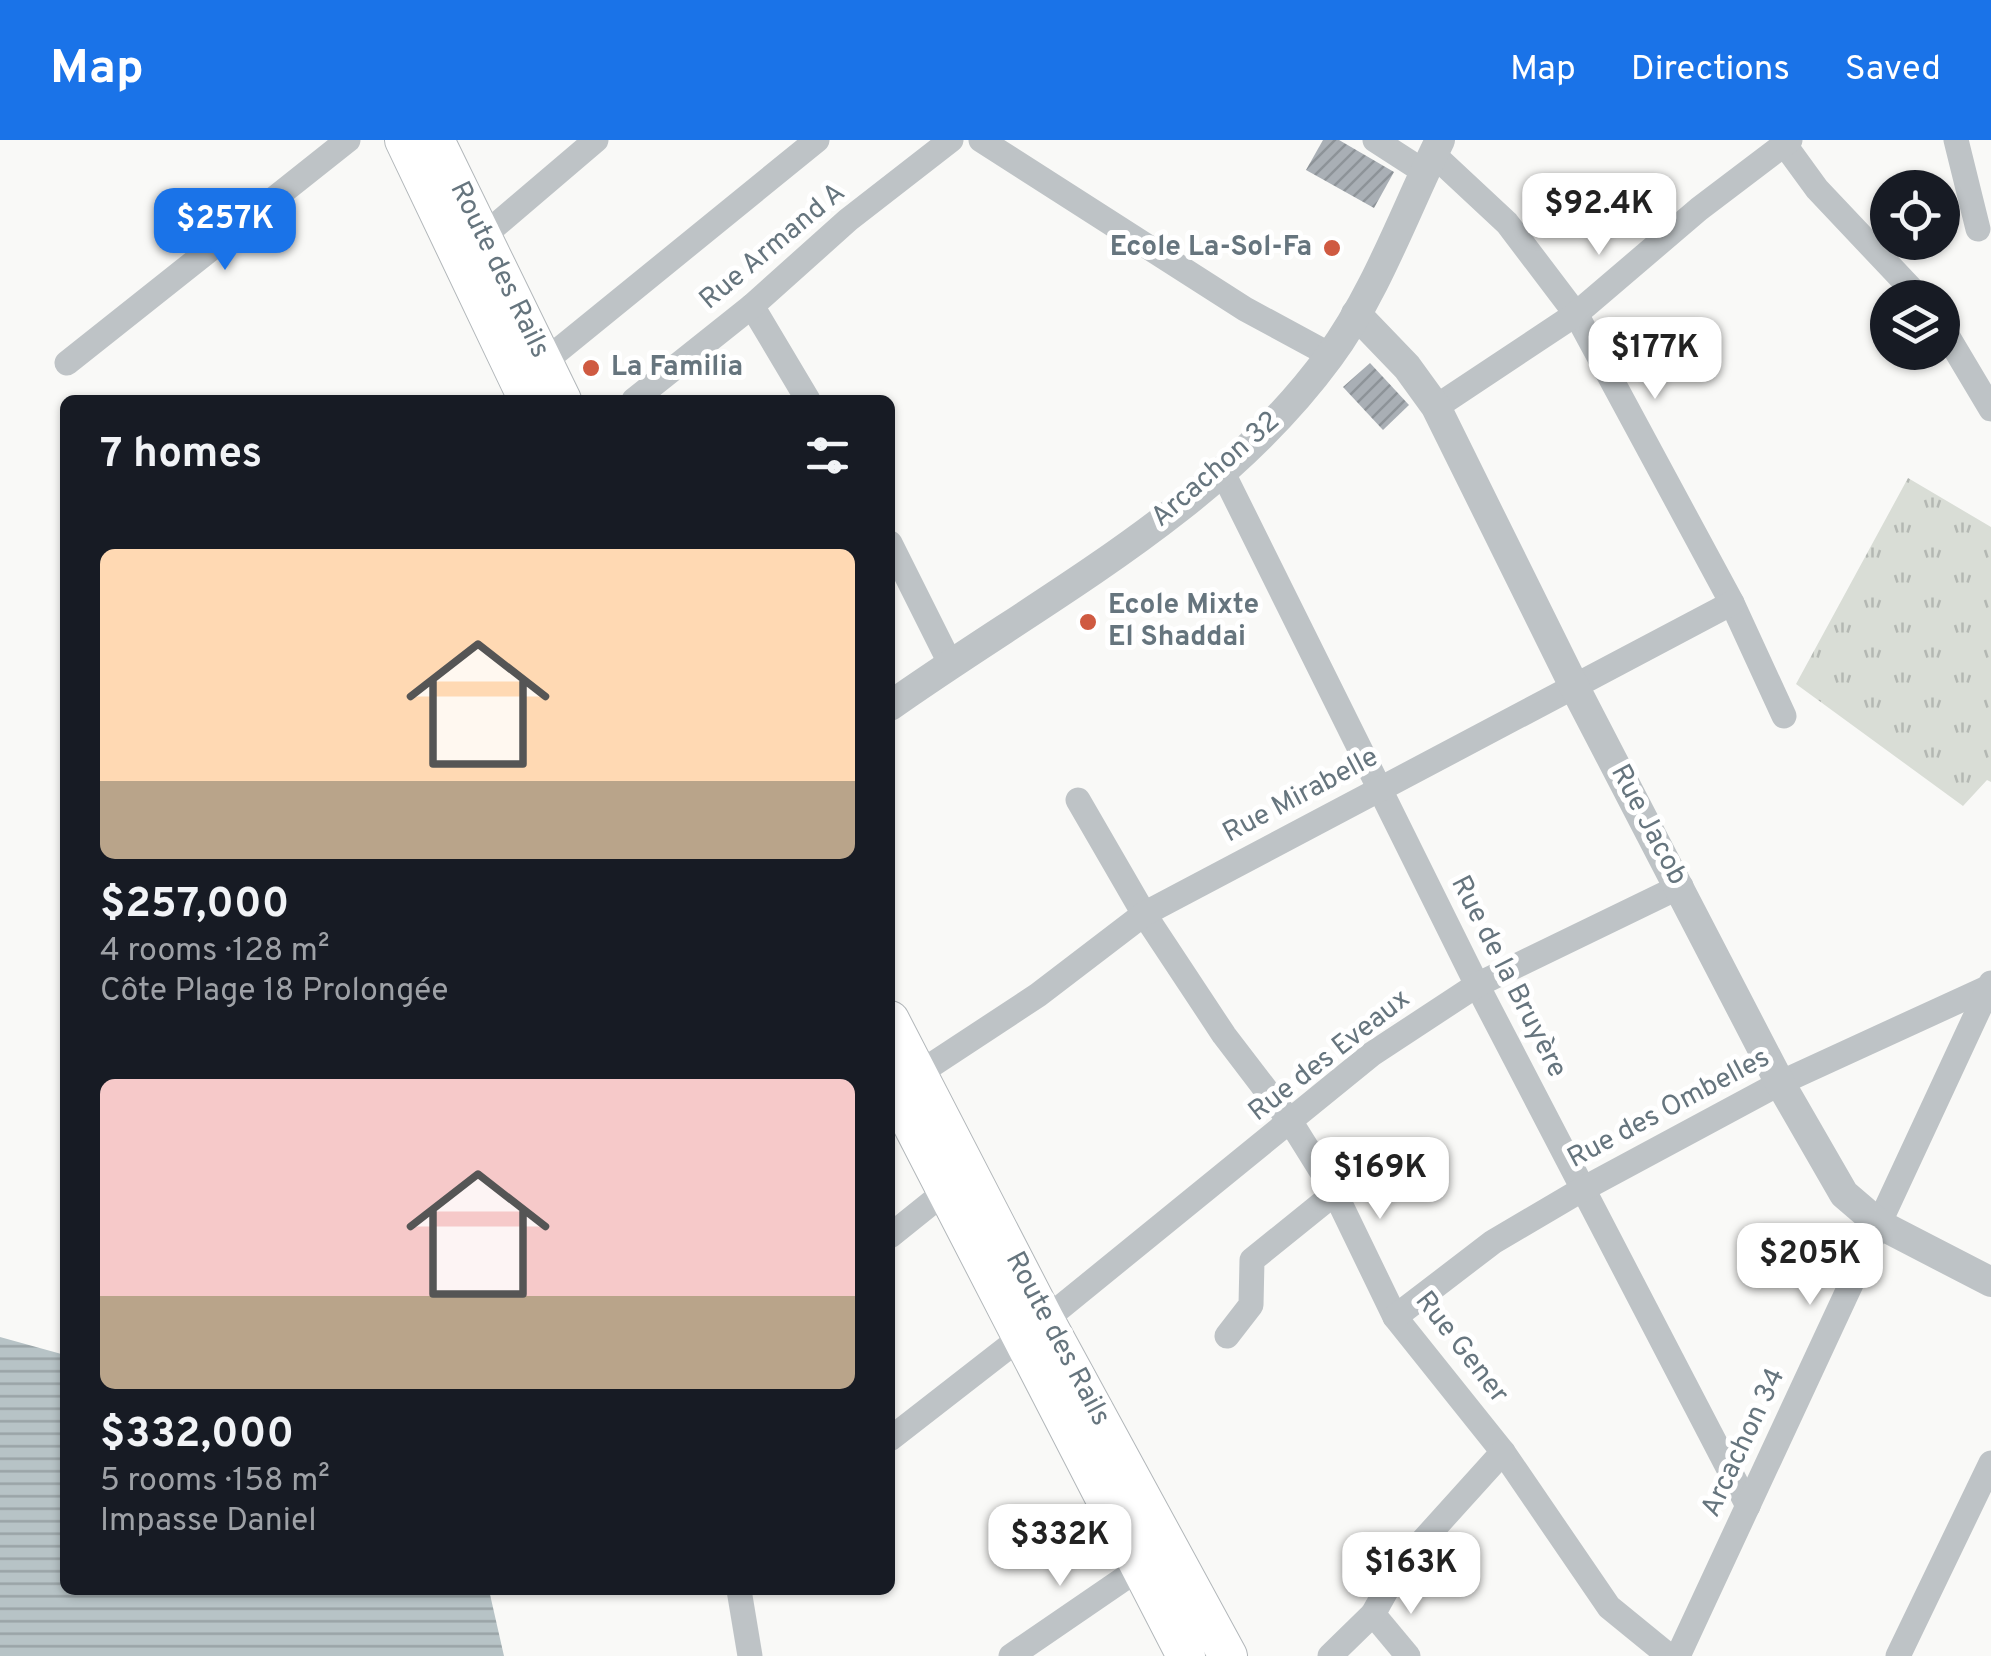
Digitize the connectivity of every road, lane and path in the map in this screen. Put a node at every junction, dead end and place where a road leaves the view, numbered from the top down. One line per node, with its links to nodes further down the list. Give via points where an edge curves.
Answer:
1 (348, 140): 21 (street)
2 (404, 140): 22 (main road, Route des Rails)
3 (435, 140): 13 (main road, Route des Rails)
4 (596, 140): 13 (street)
5 (817, 140): 20 (street)
6 (951, 140): 15 (street, Rue Armand A)
7 (981, 140): 18 (street, via 1245,310)
8 (1375, 140): 11 (street)
9 (1956, 140): 12 (street)
10 (1788, 143): 14 (street, via 1817,189); 17 (street)
11 (1432, 155): 16 (street, Arcachon 32); 17 (street, via 1507,223)
12 (1978, 229)
13 (481, 238): 20 (main road, Route des Rails)
14 (1903, 280)
15 (752, 306): 24 (street, Rue Armand A); 25 (street)
16 (1356, 314): 18 (street, Arcachon 32); 26 (street, Rue Jacob)
17 (1576, 314): 26 (street); 30 (street)
18 (1330, 356): 28 (street, Arcachon 32, via 1281,417)
19 (1960, 357): 27 (street)
20 (544, 362): 23 (main road, Route des Rails)
21 (67, 363)
22 (526, 395)
23 (560, 395)
24 (640, 395)
25 (805, 395)
26 (1436, 407): 32 (street, Rue Jacob)
27 (1991, 409)
28 (1222, 471): 31 (street, Arcachon 32, via 1101,565); 35 (street, Rue de la Bruyère)
29 (895, 553): 31 (street)
30 (1732, 603): 32 (street, Rue Mirabelle); 34 (street)
31 (950, 664): 33 (street, Arcachon 32)
32 (1575, 688): 35 (street, Rue Mirabelle); 37 (street, Rue Jacob)
33 (895, 702)
34 (1784, 716)
35 (1380, 787): 38 (street, Rue Mirabelle); 39 (street, Rue de la Bruyère)
36 (1078, 800): 38 (street, Rue Gener)
37 (1680, 886): 39 (street, Rue des Eveaux); 41 (street, Rue Jacob)
38 (1144, 914): 42 (street, Rue Mirabelle, via 1038,995); 43 (street, Rue Gener)
39 (1477, 985): 43 (street, Rue des Eveaux, via 1372,1054); 44 (street, Rue de la Bruyère)
40 (1990, 985): 41 (street, Rue des Ombelles); 47 (street, Arcachon 34)
41 (1780, 1082): 44 (street, Rue des Ombelles); 47 (street, Rue Jacob, via 1844,1194)
42 (897, 1083): 45 (main road, Route des Rails); 51 (main road, Route des Rails)
43 (1292, 1124): 46 (street, Rue Gener); 51 (street, Rue des Eveaux)
44 (1584, 1189): 50 (street, Rue des Ombelles, via 1493,1242); 56 (street, Rue de la Bruyère)
45 (946, 1191): 48 (street); 51 (main road, Route des Rails)
46 (1335, 1194): 50 (street, Rue Gener); 52 (street, via 1252,1260 1251,1304)
47 (1879, 1224): 49 (street, Rue Jacob); 56 (street, Arcachon 34)
48 (895, 1232)
49 (1991, 1282)
50 (1395, 1317): 54 (street, Rue Gener)
51 (1033, 1329): 53 (street, Rue des Eveaux); 57 (main road, Route des Rails); 63 (main road, Route des Rails)
52 (1227, 1336)
53 (895, 1435)
54 (1504, 1452): 59 (street, via 1400,1566); 66 (street, Rue Gener, via 1608,1606)
55 (1991, 1464): 68 (street)
56 (1748, 1506): 67 (street, Arcachon 34)
57 (1140, 1567): 61 (street); 62 (main road, Route des Rails)
58 (740, 1595): 60 (street)
59 (1373, 1614): 64 (street); 65 (street)
60 (750, 1656)
61 (1012, 1656)
62 (1186, 1656)
63 (1228, 1656)
64 (1330, 1656)
65 (1408, 1656)
66 (1669, 1656)
67 (1678, 1656)
68 (1898, 1656)

